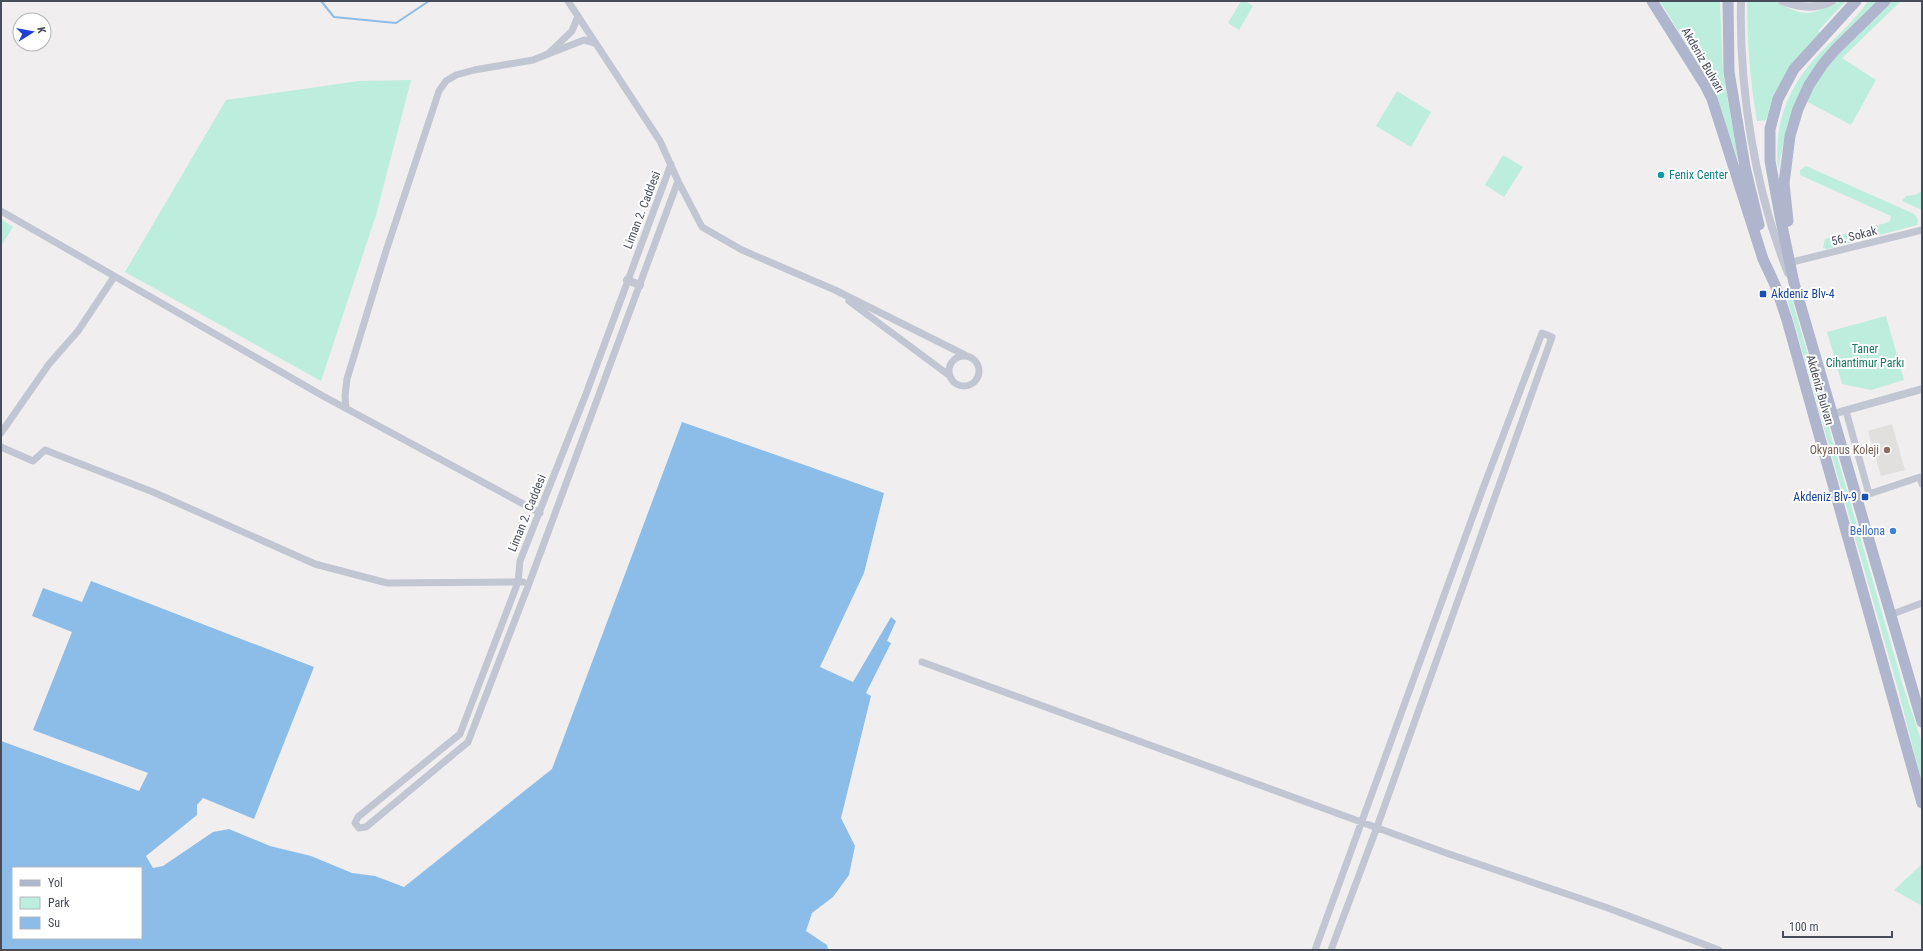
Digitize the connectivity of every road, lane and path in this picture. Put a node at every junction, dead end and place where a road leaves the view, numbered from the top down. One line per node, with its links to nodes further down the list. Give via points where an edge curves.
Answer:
1 (568, 1): 9 (street)
2 (1652, 1): 21 (main road, Akdeniz Bulvarı, via 1712,99 1763,259)
3 (1728, 1): 21 (main road, via 1729,72 1736,120 1752,199)
4 (1741, 1): 19 (street, via 1741,49 1753,147 1773,228)
5 (1782, 1): 6 (street, via 1799,7)
6 (1832, 1)
7 (1856, 1): 19 (main road, via 1794,69 1778,99 1770,129 1770,161)
8 (1885, 1): 16 (main road, via 1823,64 1809,85 1798,109 1790,136 1784,183)
9 (578, 16): 10 (street); 11 (street, via 572,31)
10 (595, 43): 11 (street, via 584,40); 12 (street, via 660,141)
11 (548, 54): 26 (street, via 533,60 456,75 446,81 439,91 349,371)
12 (671, 164): 13 (street, Liman 2. Caddesi); 18 (street, Liman 2. Caddesi)
13 (678, 181): 20 (street, Liman 2. Caddesi); 22 (street, via 702,227 742,250)
14 (1, 211): 17 (street)
15 (1922, 230): 16 (street, 56. Sokak)
16 (1792, 262): 19 (main road)
17 (114, 277): 26 (street); 29 (street, via 78,331 49,364)
18 (627, 280): 20 (street); 32 (street, Liman 2. Caddesi)
19 (1794, 283): 28 (main road, Akdeniz Bulvarı)
20 (640, 285): 33 (street, Liman 2. Caddesi)
21 (1776, 287): 41 (main road, Akdeniz Bulvarı)
22 (835, 290): 23 (street); 24 (street)
23 (965, 355): 24 (street, via 952,361 949,366); 24 (street, via 978,363 979,373 975,382 961,386)
24 (950, 376)
25 (1922, 389): 27 (street)
26 (346, 408): 34 (street)
27 (1846, 411): 28 (street); 31 (street, via 1869,494 1920,477)
28 (1833, 414): 38 (main road, Akdeniz Bulvarı)
29 (1, 433)
30 (1, 447): 36 (street, via 33,460 45,450 153,492 315,564 387,583)
31 (1922, 484)
32 (543, 504): 33 (street); 34 (street, Liman 2. Caddesi)
33 (556, 508): 35 (street, Liman 2. Caddesi)
34 (540, 513): 36 (street, Liman 2. Caddesi, via 520,561)
35 (530, 581): 36 (street); 36 (street, Liman 2. Caddesi, via 468,742 366,827 358,827 355,821 358,817 460,734)
36 (518, 582)
37 (1922, 603): 38 (street)
38 (1890, 615): 40 (main road, Akdeniz Bulvarı)
39 (922, 662): 42 (street)
40 (1922, 722)
41 (1922, 803)
42 (1362, 821): 43 (street); 43 (street, via 1542,333 1552,337); 44 (street)
43 (1377, 827): 45 (street); 48 (street)
44 (1330, 911): 45 (street); 46 (street)
45 (1343, 916): 47 (street)
46 (1315, 950)
47 (1331, 950)
48 (1719, 950)

